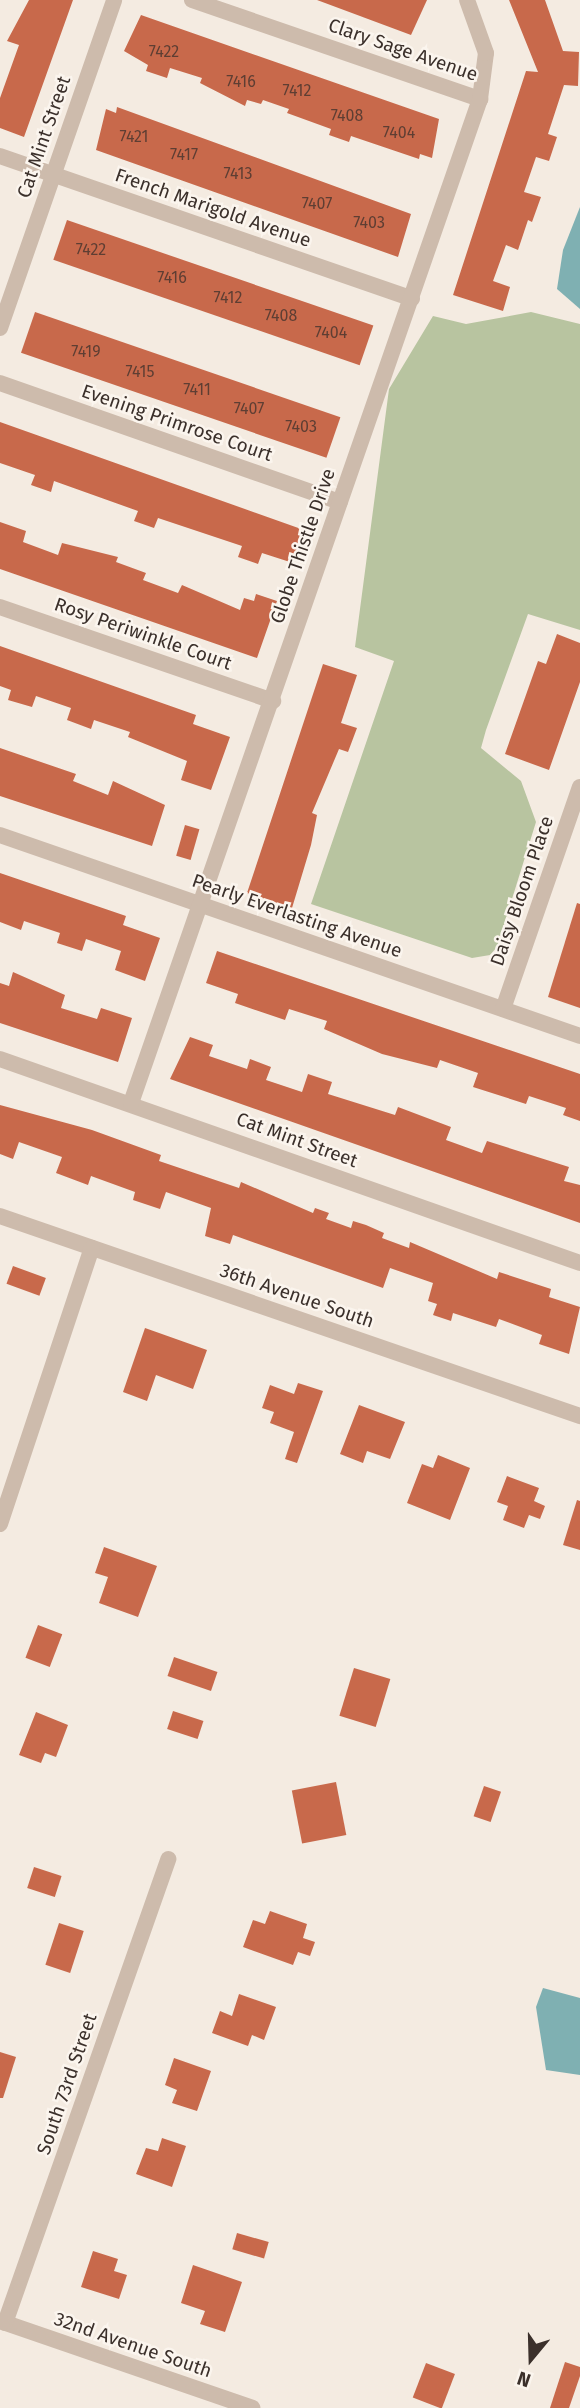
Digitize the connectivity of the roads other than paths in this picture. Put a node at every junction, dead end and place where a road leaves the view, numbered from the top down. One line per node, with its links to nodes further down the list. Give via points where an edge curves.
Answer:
1 (114, 0): 6 (street, Cat Mint Street)
2 (192, 0): 4 (street, Clary Sage Avenue)
3 (467, 0): 4 (street, Globe Thistle Drive, via 486,53)
4 (480, 99): 7 (street, Globe Thistle Drive)
5 (0, 156): 6 (street, French Marigold Avenue)
6 (53, 175): 7 (street, French Marigold Avenue); 8 (street, Cat Mint Street)
7 (412, 299): 10 (street, Globe Thistle Drive)
8 (0, 328)
9 (0, 383): 10 (street, Evening Primrose Court)
10 (340, 502): 12 (street, Globe Thistle Drive)
11 (0, 607): 12 (street, Rosy Periwinkle Court)
12 (272, 701): 15 (street, Globe Thistle Drive)
13 (580, 787): 16 (street, Daisy Bloom Place)
14 (0, 835): 15 (street, Pearly Everlasting Avenue)
15 (201, 904): 16 (street, Pearly Everlasting Avenue); 19 (street, Globe Thistle Drive)
16 (503, 1009): 17 (street, Pearly Everlasting Avenue)
17 (580, 1036)
18 (0, 1059): 19 (street, Cat Mint Street)
19 (131, 1103): 22 (street, Cat Mint Street)
20 (0, 1216): 21 (street, 36th Avenue South)
21 (92, 1248): 23 (street, 36th Avenue South); 24 (street)
22 (580, 1263)
23 (580, 1416)
24 (0, 1524)
25 (167, 1859): 26 (street, South 73rd Street)
26 (3, 2322): 27 (street, 32nd Avenue South)
27 (252, 2408)

